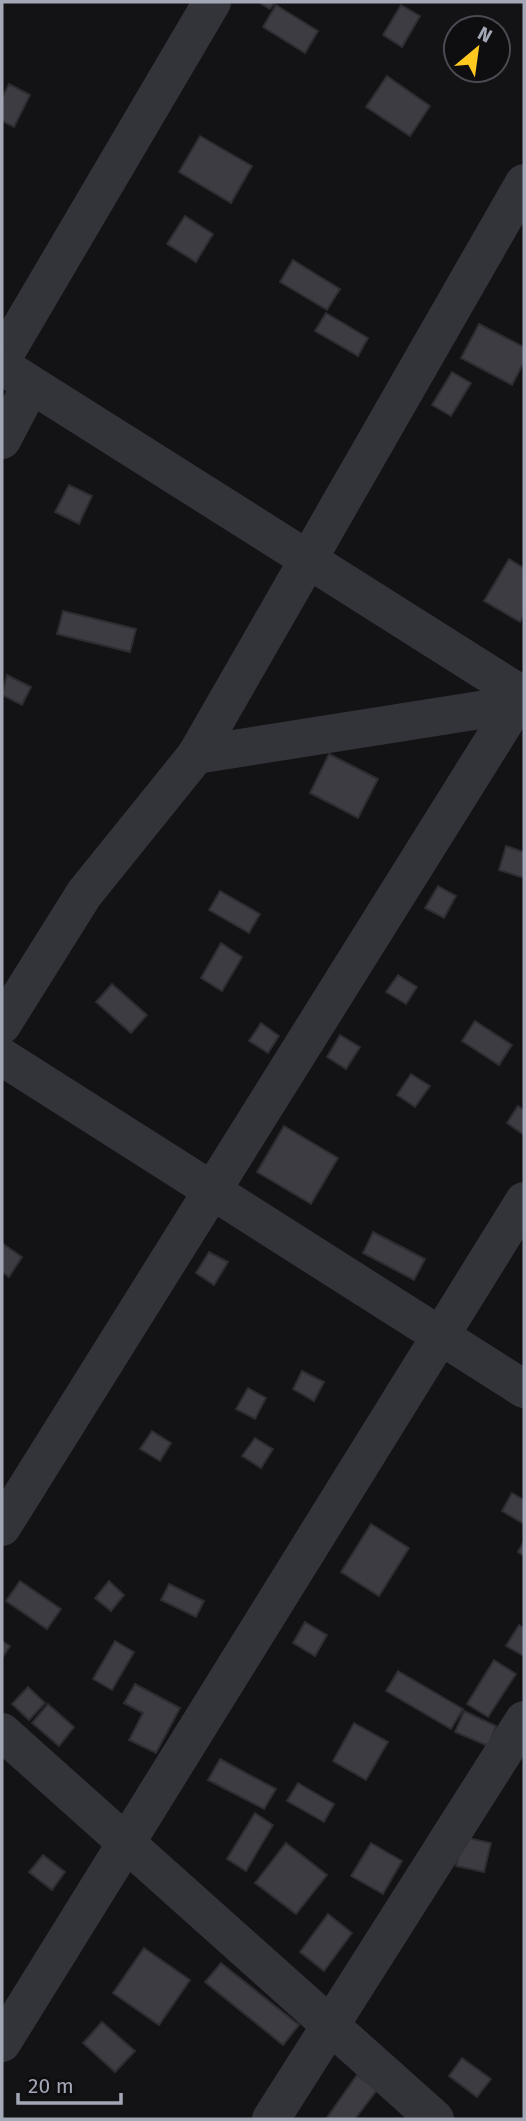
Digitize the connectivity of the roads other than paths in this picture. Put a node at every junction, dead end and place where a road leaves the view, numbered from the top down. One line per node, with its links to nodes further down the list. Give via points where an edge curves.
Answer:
1 (212, 2): 3 (street)
2 (524, 183): 6 (street)
3 (2, 359)
4 (16, 376): 5 (street); 6 (street)
5 (2, 440)
6 (307, 560): 7 (street); 8 (street)
7 (522, 701): 8 (street); 11 (street)
8 (196, 755): 9 (street, via 84,894)
9 (2, 1025)
10 (2, 1057): 11 (street)
11 (213, 1191): 13 (street); 15 (street)
12 (524, 1201): 13 (street)
13 (441, 1336): 14 (street); 18 (street)
14 (524, 1389)
15 (2, 1527)
16 (524, 1720): 19 (street)
17 (2, 1732): 18 (street)
18 (126, 1843): 19 (street); 20 (street)
19 (330, 2025): 21 (street); 22 (street)
20 (2, 2043)
21 (271, 2119)
22 (435, 2119)

